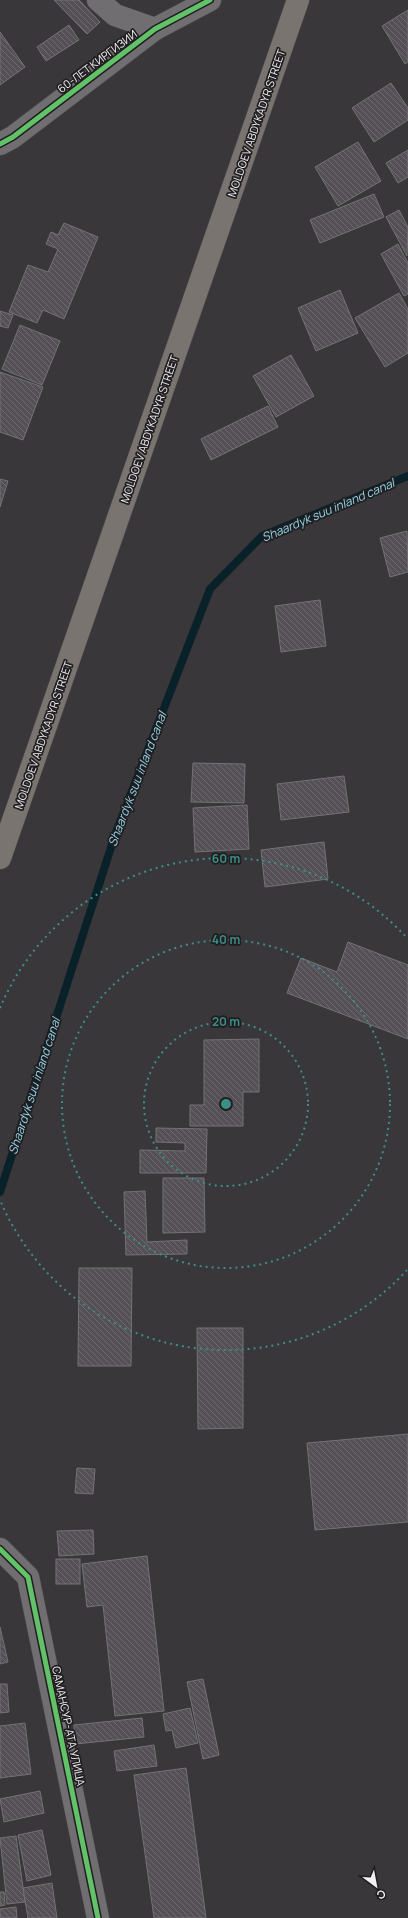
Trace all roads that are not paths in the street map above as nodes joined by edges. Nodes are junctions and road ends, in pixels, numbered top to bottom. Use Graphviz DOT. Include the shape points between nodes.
graph roads {
  1 [pos="98,0"];
  2 [pos="210,0"];
  3 [pos="298,0"];
  4 [pos="155,29"];
  5 [pos="0,144"];
  6 [pos="0,858"];
  7 [pos="0,1549"];
  8 [pos="98,1918"];
  1 -- 4 [label="street" via="115,15"];
  2 -- 4 [label="street, 60-ЛЕТ КИРГИЗИИ"];
  3 -- 6 [label="main road, MOLDOEV ABDYKADYR STREET"];
  4 -- 5 [label="street, 60-ЛЕТ КИРГИЗИИ" via="13,137"];
  7 -- 8 [label="street, САМАНСУР-АТА УЛИЦА" via="28,1577"];
}
